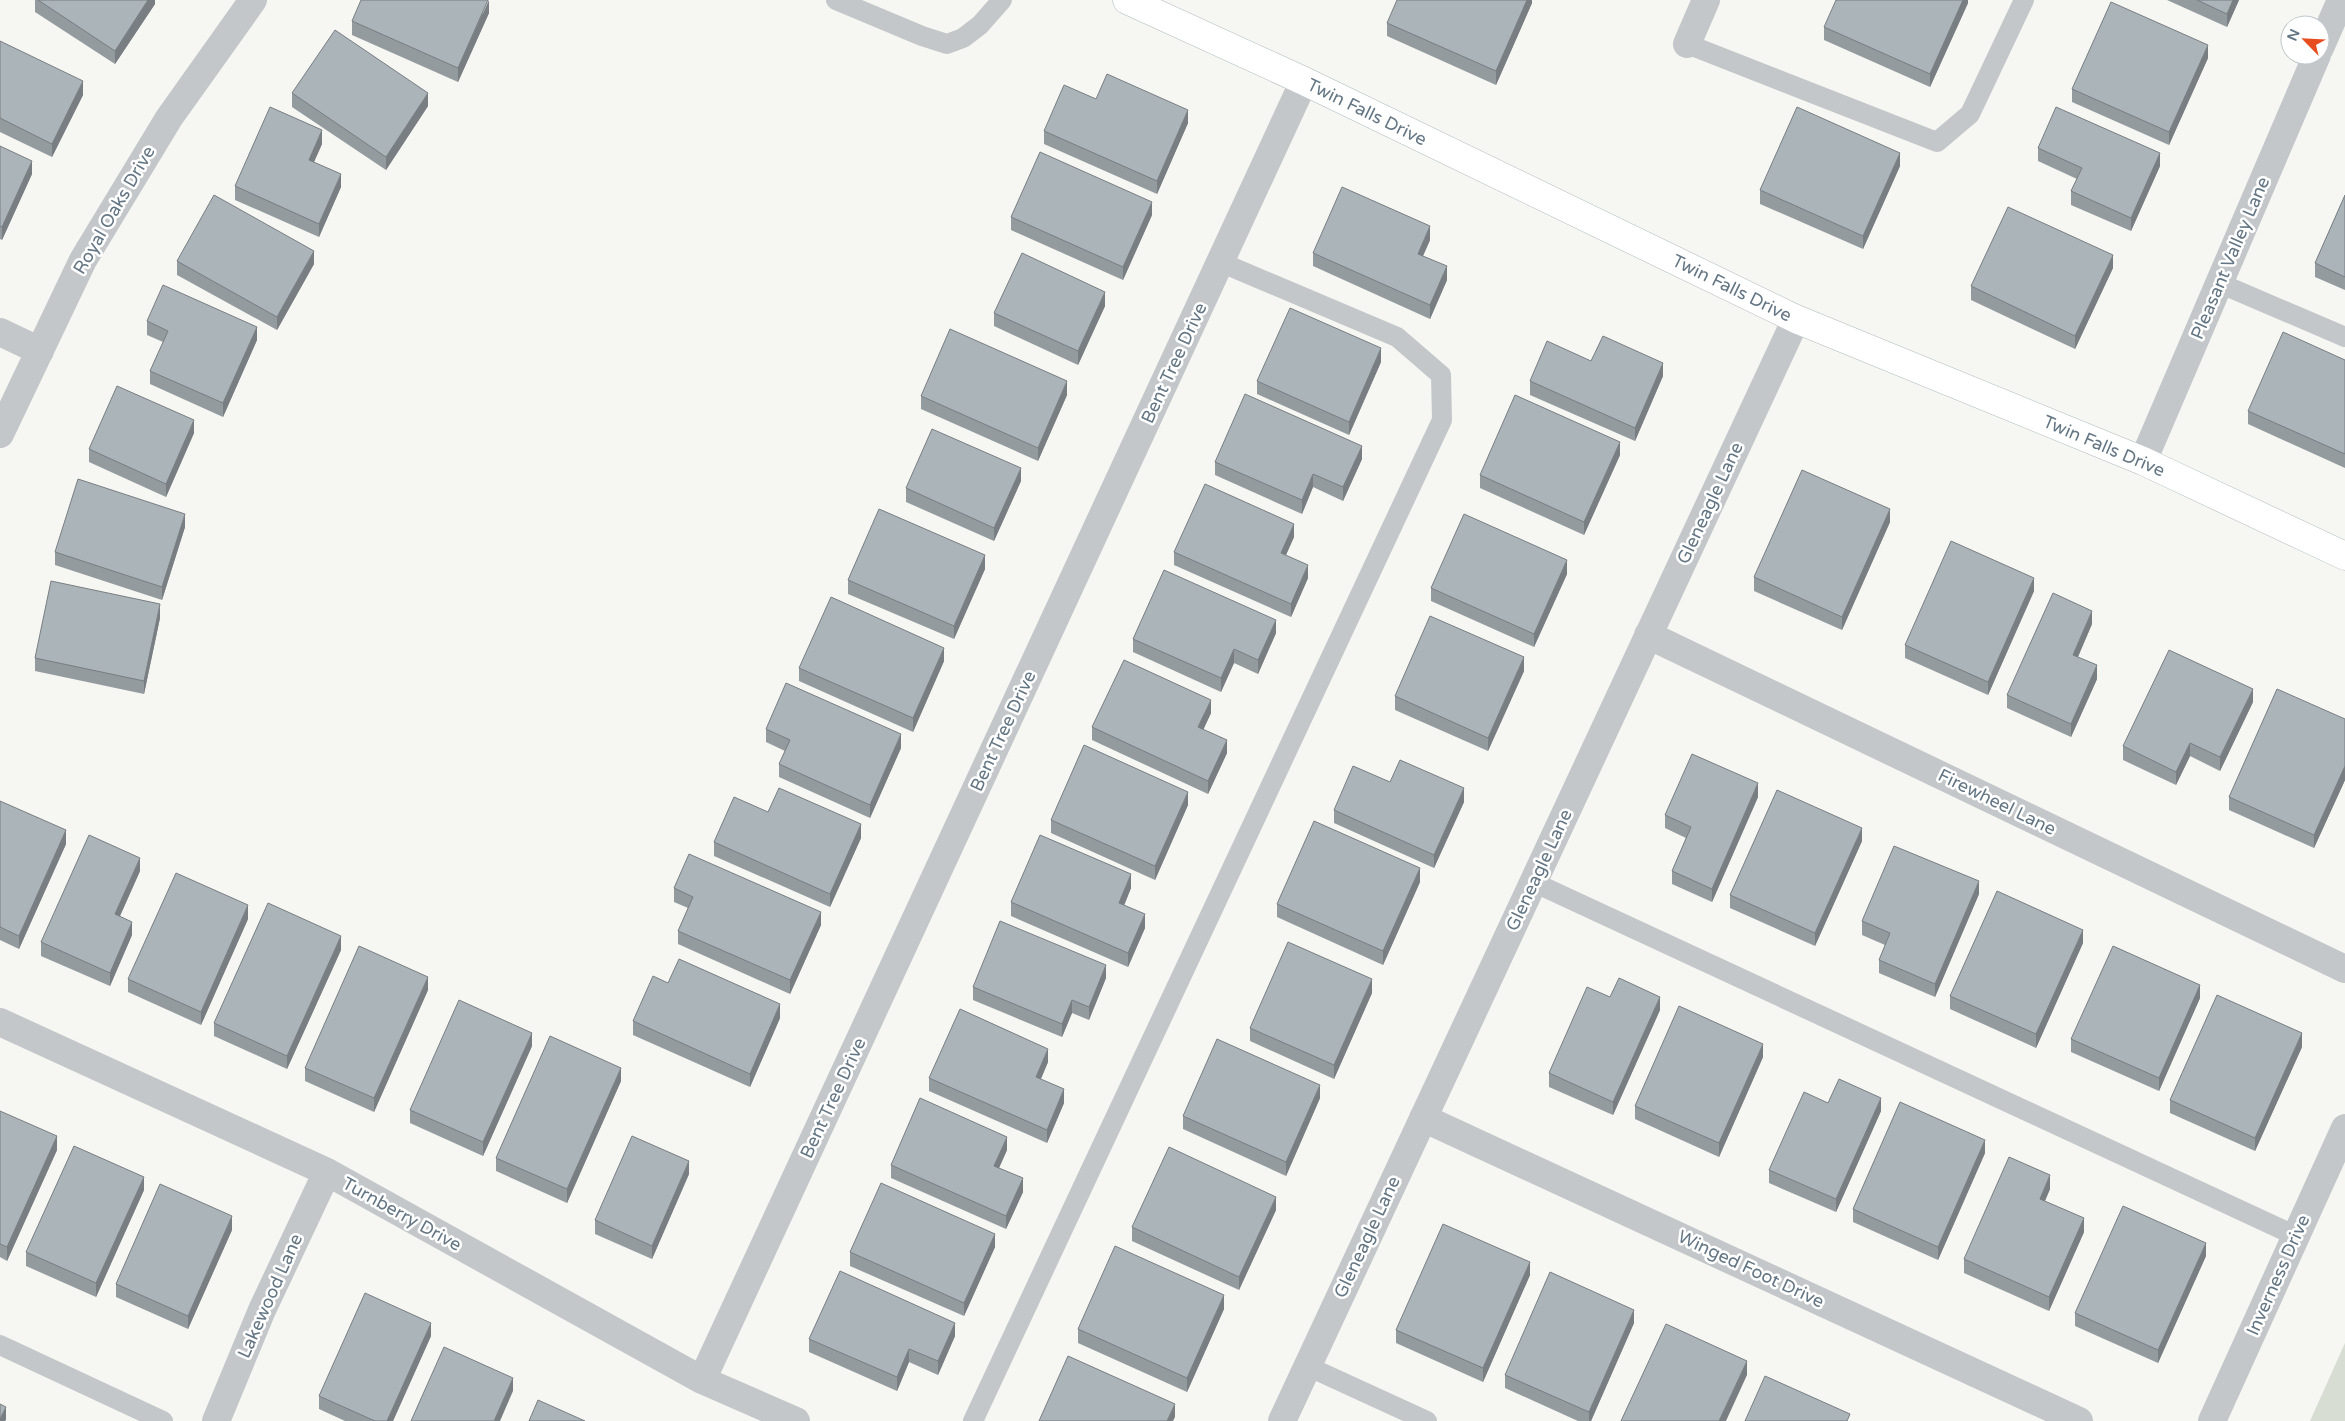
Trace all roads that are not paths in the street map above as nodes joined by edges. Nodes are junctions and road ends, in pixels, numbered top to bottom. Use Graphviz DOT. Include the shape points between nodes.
graph roads {
  1 [pos="253,0"];
  2 [pos="836,0"];
  3 [pos="1002,0"];
  4 [pos="1127,0"];
  5 [pos="1706,0"];
  6 [pos="2024,0"];
  7 [pos="2340,0"];
  8 [pos="2330,24"];
  9 [pos="1687,44"];
  10 [pos="2313,65"];
  11 [pos="1304,81"];
  12 [pos="1220,262"];
  13 [pos="2220,283"];
  14 [pos="1796,319"];
  15 [pos="0,332"];
  16 [pos="2345,337"];
  17 [pos="40,351"];
  18 [pos="0,434"];
  19 [pos="2143,461"];
  20 [pos="2345,556"];
  21 [pos="1648,635"];
  22 [pos="1533,882"];
  23 [pos="2345,969"];
  24 [pos="0,1022"];
  25 [pos="1423,1118"];
  26 [pos="2345,1128"];
  27 [pos="327,1172"];
  28 [pos="2296,1236"];
  29 [pos="0,1345"];
  30 [pos="1307,1366"];
  31 [pos="702,1380"];
  32 [pos="164,1421"];
  33 [pos="216,1421"];
  34 [pos="796,1421"];
  35 [pos="973,1421"];
  36 [pos="1282,1421"];
  37 [pos="1427,1421"];
  38 [pos="2079,1421"];
  39 [pos="2212,1421"];
  1 -- 17 [label="street, Royal Oaks Drive" via="153,143 82,260"];
  2 -- 3 [label="lane" via="947,44 963,38 980,25"];
  4 -- 11 [label="street, Twin Falls Drive"];
  5 -- 9 [label="street"];
  6 -- 9 [label="lane" via="1970,114 1936,142"];
  7 -- 8 [label="street"];
  10 -- 13 [label="street, Pleasant Valley Lane"];
  11 -- 12 [label="street, Bent Tree Drive"];
  11 -- 14 [label="street, Twin Falls Drive"];
  12 -- 31 [label="street, Bent Tree Drive"];
  12 -- 35 [label="lane" via="1396,337 1440,375 1442,420"];
  13 -- 16 [label="lane"];
  13 -- 19 [label="street, Pleasant Valley Lane"];
  14 -- 19 [label="street, Twin Falls Drive"];
  14 -- 21 [label="street, Gleneagle Lane"];
  15 -- 17 [label="street"];
  17 -- 18 [label="street, Royal Oaks Drive"];
  19 -- 20 [label="street, Twin Falls Drive"];
  21 -- 22 [label="street, Gleneagle Lane"];
  21 -- 23 [label="street, Firewheel Lane"];
  22 -- 25 [label="street, Gleneagle Lane"];
  22 -- 28 [label="lane"];
  24 -- 27 [label="street, Turnberry Drive"];
  25 -- 30 [label="street, Gleneagle Lane"];
  25 -- 38 [label="street, Winged Foot Drive"];
  26 -- 28 [label="street, Inverness Drive"];
  27 -- 31 [label="street, Turnberry Drive"];
  27 -- 33 [label="street, Lakewood Lane" via="262,1310"];
  28 -- 39 [label="street, Inverness Drive"];
  29 -- 32 [label="lane"];
  30 -- 36 [label="street, Gleneagle Lane"];
  30 -- 37 [label="lane"];
  31 -- 34 [label="street, Turnberry Drive"];
}
